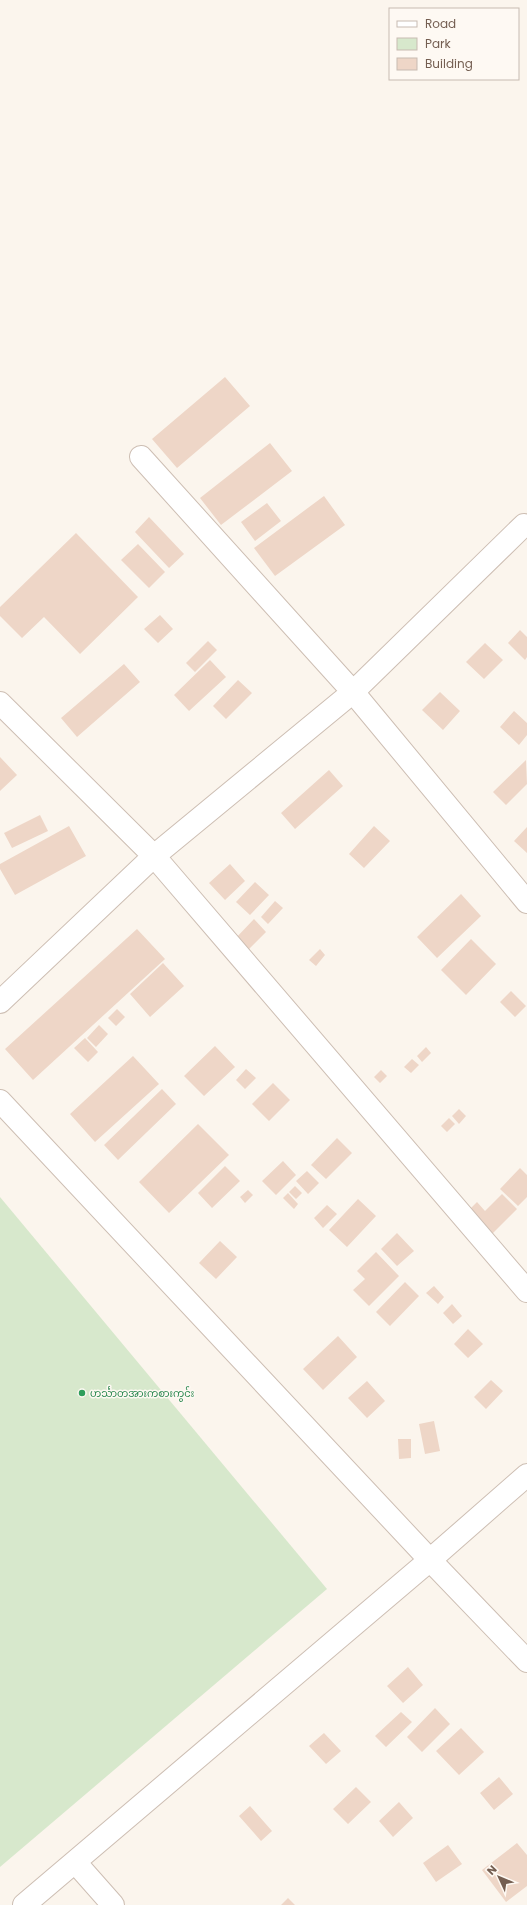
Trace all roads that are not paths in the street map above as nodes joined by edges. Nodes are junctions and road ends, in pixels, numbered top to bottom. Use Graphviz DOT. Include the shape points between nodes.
graph roads {
  1 [pos="142,457"];
  2 [pos="524,525"];
  3 [pos="353,692"];
  4 [pos="0,703"];
  5 [pos="154,856"];
  6 [pos="527,902"];
  7 [pos="0,1002"];
  8 [pos="0,1101"];
  9 [pos="527,1291"];
  10 [pos="527,1475"];
  11 [pos="430,1560"];
  12 [pos="527,1661"];
  13 [pos="75,1862"];
  14 [pos="24,1905"];
  15 [pos="113,1905"];
  1 -- 3 [label="street"];
  2 -- 3 [label="street"];
  3 -- 5 [label="street"];
  3 -- 6 [label="street"];
  4 -- 5 [label="street"];
  5 -- 7 [label="street"];
  5 -- 9 [label="street"];
  8 -- 11 [label="street"];
  10 -- 11 [label="street"];
  11 -- 12 [label="street"];
  11 -- 13 [label="street"];
  13 -- 14 [label="street"];
  13 -- 15 [label="street"];
}
